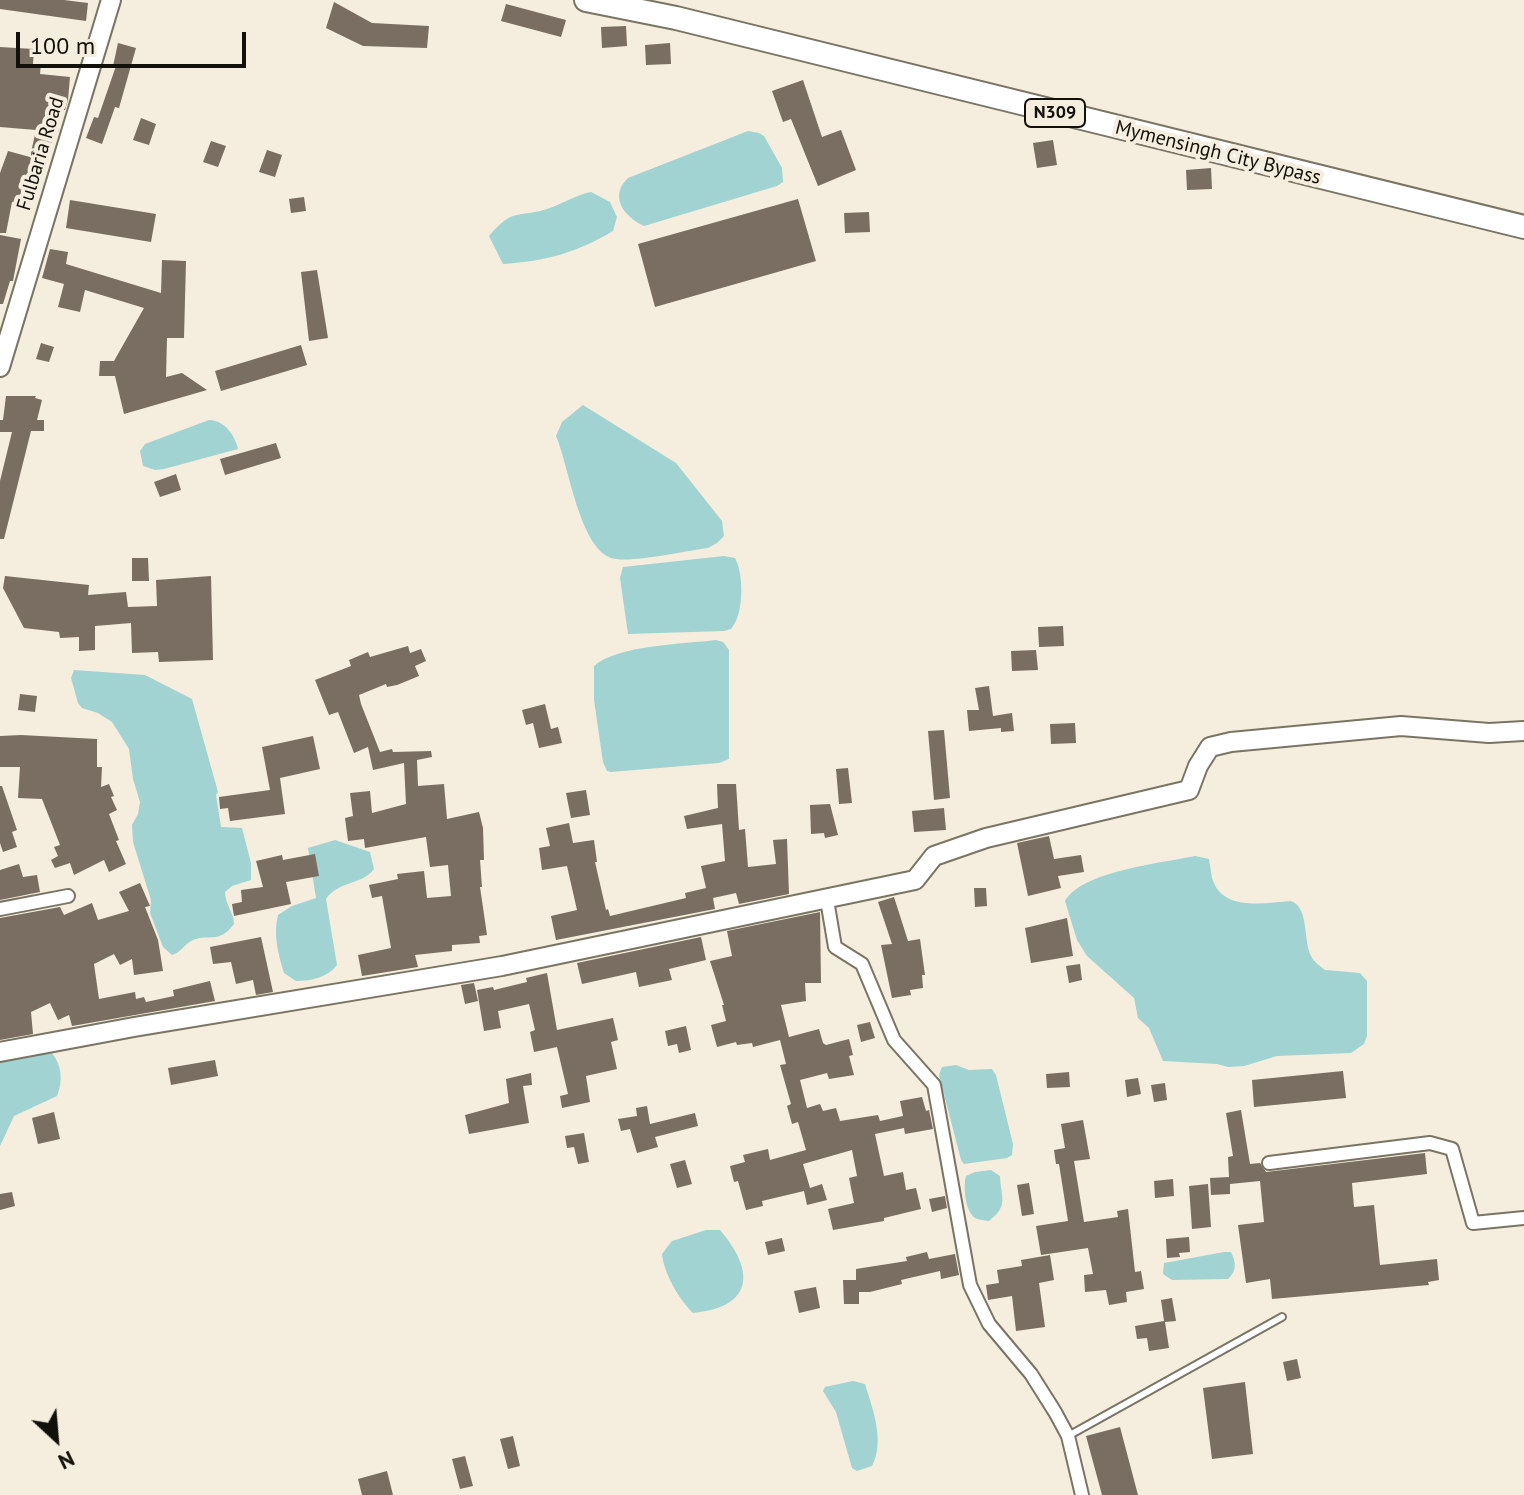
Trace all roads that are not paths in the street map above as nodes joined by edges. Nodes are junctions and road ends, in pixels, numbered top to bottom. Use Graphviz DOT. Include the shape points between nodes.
graph roads {
  1 [pos="111,0"];
  2 [pos="586,0"];
  3 [pos="1524,227"];
  4 [pos="0,367"];
  5 [pos="1524,731"];
  6 [pos="68,896"];
  7 [pos="827,900"];
  8 [pos="0,909"];
  9 [pos="0,1052"];
  10 [pos="1269,1163"];
  11 [pos="1524,1218"];
  12 [pos="1282,1317"];
  13 [pos="1068,1436"];
  14 [pos="1082,1495"];
  1 -- 4 [label="street, Fulbaria Road"];
  2 -- 3 [label="highway, Mymensingh City Bypass / N309"];
  5 -- 7 [label="street" via="1401,726 1221,744 1210,747 1189,790 986,838 934,856 915,880"];
  6 -- 8 [label="street"];
  7 -- 9 [label="street" via="502,966"];
  7 -- 13 [label="street" via="835,947 862,964 894,1040 934,1085 970,1285 989,1324 1031,1374"];
  10 -- 11 [label="street" via="1430,1143 1452,1149 1473,1223"];
  12 -- 13 [label="lane"];
  13 -- 14 [label="street"];
}
